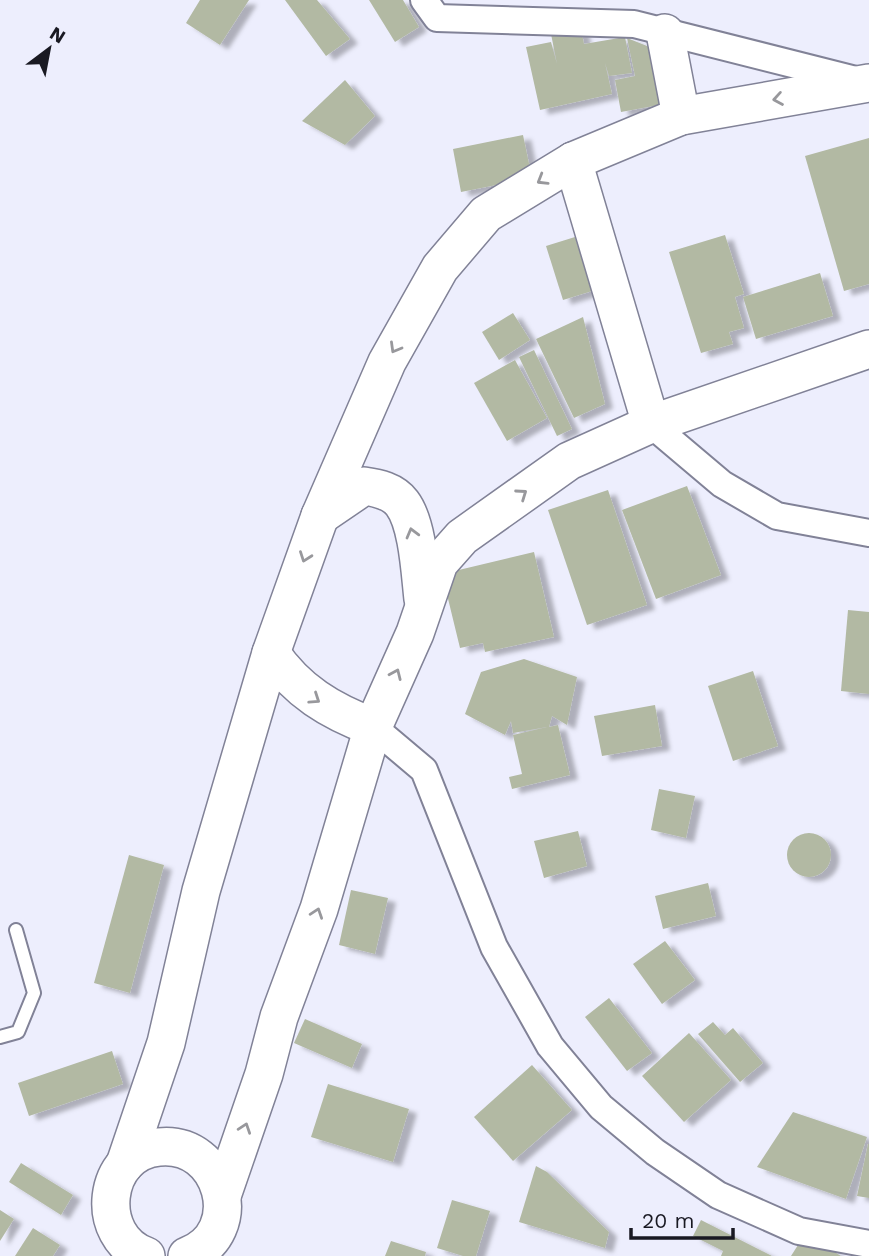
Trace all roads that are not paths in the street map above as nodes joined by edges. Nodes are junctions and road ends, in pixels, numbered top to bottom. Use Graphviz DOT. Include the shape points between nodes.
graph roads {
  1 [pos="424,0"];
  2 [pos="665,33"];
  3 [pos="869,83"];
  4 [pos="681,116"];
  5 [pos="573,161"];
  6 [pos="869,349"];
  7 [pos="651,424"];
  8 [pos="320,516"];
  9 [pos="869,533"];
  10 [pos="424,600"];
  11 [pos="271,653"];
  12 [pos="373,727"];
  13 [pos="16,930"];
  14 [pos="0,1037"];
  15 [pos="125,1164"];
  16 [pos="223,1193"];
  17 [pos="117,1243"];
  18 [pos="869,1244"];
  19 [pos="200,1251"];
  20 [pos="146,1256"];
  1 -- 2 [label="street" via="437,18 634,24"];
  2 -- 3 [label="street"];
  2 -- 4 [label="main road"];
  3 -- 4 [label="main road, one-way"];
  4 -- 5 [label="main road"];
  5 -- 7 [label="main road"];
  5 -- 8 [label="main road, one-way" via="486,214 440,268 387,362"];
  6 -- 7 [label="main road"];
  7 -- 9 [label="street" via="722,484 777,516"];
  10 -- 7 [label="main road, one-way" via="439,563 462,537 569,461"];
  10 -- 8 [label="main road, one-way" via="417,552 402,503 384,489 363,486"];
  8 -- 11 [label="main road, one-way"];
  12 -- 10 [label="main road, one-way" via="415,633"];
  11 -- 12 [label="main road, one-way" via="287,676 313,698"];
  11 -- 15 [label="main road" via="201,891 166,1044"];
  16 -- 12 [label="main road, one-way" via="319,909"];
  12 -- 18 [label="street" via="424,770 494,947 550,1046 601,1107 655,1152 719,1195 799,1231"];
  13 -- 14 [label="lane" via="34,993 18,1032"];
  15 -- 16 [label="main road" via="156,1147 191,1151 217,1176"];
  15 -- 17 [label="main road" via="110,1196"];
  16 -- 19 [label="main road" via="218,1228"];
  17 -- 20 [label="main road"];
}
